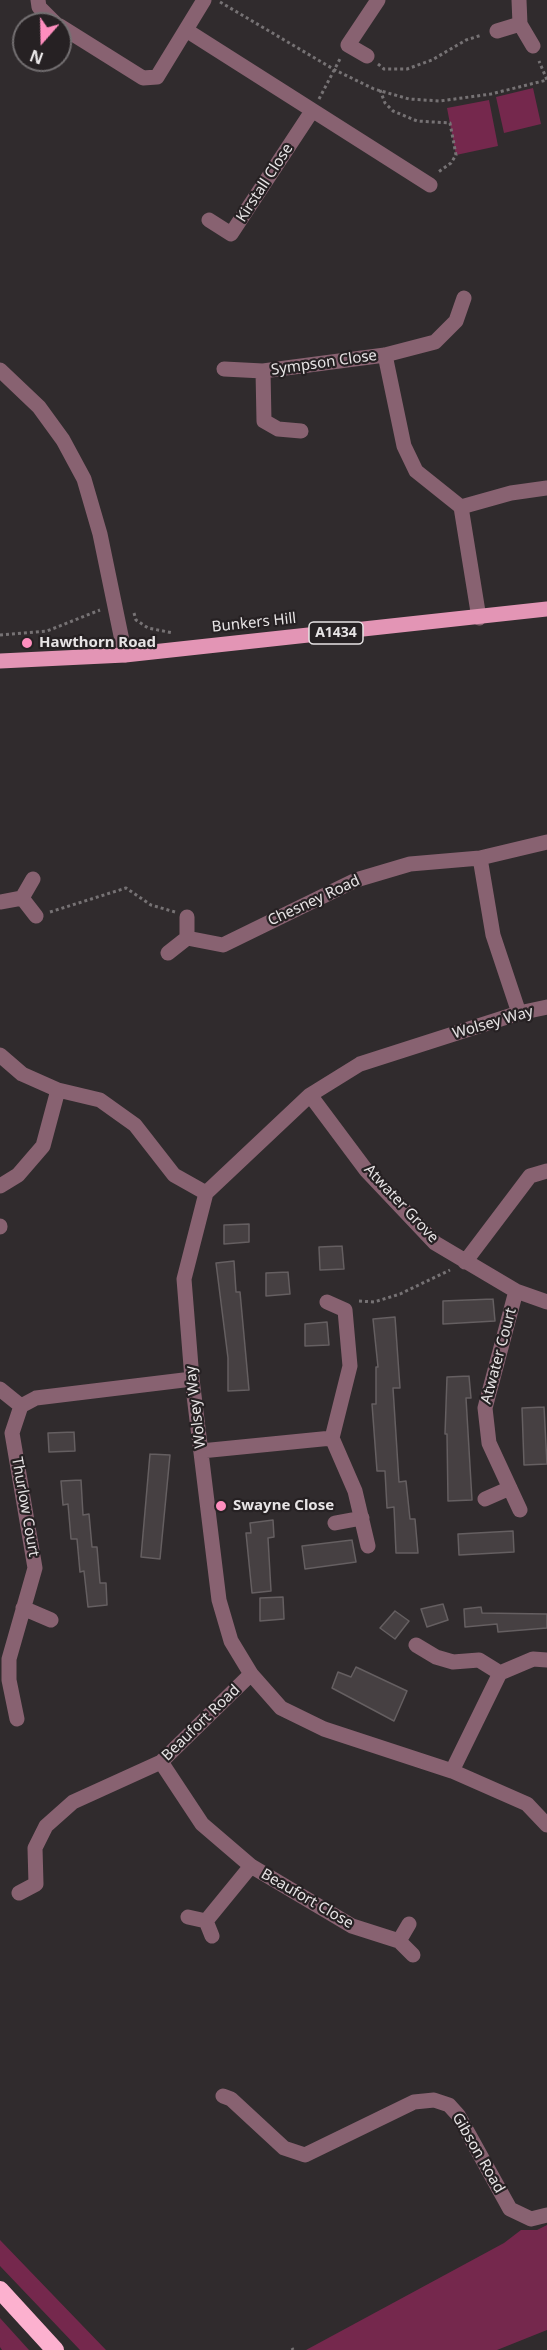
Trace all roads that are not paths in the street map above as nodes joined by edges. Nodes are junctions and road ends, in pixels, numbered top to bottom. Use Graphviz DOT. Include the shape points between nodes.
graph roads {
  1 [pos="204,0"];
  2 [pos="378,0"];
  3 [pos="519,0"];
  4 [pos="520,24"];
  5 [pos="186,30"];
  6 [pos="497,31"];
  7 [pos="72,34"];
  8 [pos="532,46"];
  9 [pos="367,56"];
  10 [pos="312,111"];
  11 [pos="429,184"];
  12 [pos="209,220"];
  13 [pos="464,298"];
  14 [pos="385,355"];
  15 [pos="224,369"];
  16 [pos="0,370"];
  17 [pos="263,371"];
  18 [pos="301,431"];
  19 [pos="547,488"];
  20 [pos="461,507"];
  21 [pos="547,609"];
  22 [pos="479,618"];
  23 [pos="126,654"];
  24 [pos="0,661"];
  25 [pos="547,842"];
  26 [pos="480,858"];
  27 [pos="33,879"];
  28 [pos="22,898"];
  29 [pos="0,902"];
  30 [pos="36,916"];
  31 [pos="187,917"];
  32 [pos="187,938"];
  33 [pos="168,953"];
  34 [pos="547,1007"];
  35 [pos="519,1013"];
  36 [pos="0,1055"];
  37 [pos="58,1090"];
  38 [pos="310,1095"];
  39 [pos="547,1171"];
  40 [pos="0,1185"];
  41 [pos="206,1193"];
  42 [pos="465,1262"];
  43 [pos="516,1291"];
  44 [pos="358,1301"];
  45 [pos="327,1302"];
  46 [pos="547,1302"];
  47 [pos="345,1310"];
  48 [pos="192,1379"];
  49 [pos="0,1389"];
  50 [pos="21,1407"];
  51 [pos="332,1438"];
  52 [pos="201,1450"];
  53 [pos="510,1488"];
  54 [pos="484,1499"];
  55 [pos="520,1510"];
  56 [pos="362,1518"];
  57 [pos="335,1523"];
  58 [pos="369,1546"];
  59 [pos="23,1608"];
  60 [pos="51,1620"];
  61 [pos="416,1645"];
  62 [pos="547,1660"];
  63 [pos="500,1673"];
  64 [pos="250,1674"];
  65 [pos="17,1719"];
  66 [pos="161,1762"];
  67 [pos="452,1771"];
  68 [pos="547,1825"];
  69 [pos="251,1866"];
  70 [pos="36,1884"];
  71 [pos="50,1892"];
  72 [pos="19,1893"];
  73 [pos="188,1917"];
  74 [pos="409,1924"];
  75 [pos="399,1941"];
  76 [pos="413,1955"];
  77 [pos="223,2096"];
  78 [pos="547,2215"];
  79 [pos="0,2290"];
  80 [pos="54,2350"];
  1 -- 5 [label="street"];
  2 -- 9 [label="street" via="348,45"];
  3 -- 4 [label="street"];
  4 -- 6 [label="street"];
  4 -- 8 [label="street"];
  5 -- 7 [label="street" via="157,77 143,78"];
  5 -- 10 [label="street"];
  10 -- 11 [label="street"];
  10 -- 12 [label="street, Kirstall Close" via="231,234"];
  13 -- 14 [label="street, Sympson Close" via="456,321 435,342"];
  14 -- 17 [label="street, Sympson Close"];
  14 -- 20 [label="street, Sympson Close" via="393,404 416,471"];
  15 -- 17 [label="street, Sympson Close"];
  16 -- 23 [label="street" via="39,407 84,479"];
  17 -- 18 [label="street, Sympson Close" via="264,420 278,429"];
  19 -- 20 [label="street"];
  20 -- 22 [label="street"];
  21 -- 22 [label="main road, Bunkers Hill / A1434"];
  22 -- 23 [label="main road, Bunkers Hill / A1434"];
  23 -- 24 [label="main road, Bunkers Hill / A1434"];
  25 -- 26 [label="street, Chesney Road"];
  26 -- 32 [label="street, Chesney Road" via="410,864 356,880 223,945"];
  26 -- 35 [label="street" via="493,935"];
  27 -- 28 [label="street"];
  28 -- 29 [label="street"];
  28 -- 30 [label="street"];
  31 -- 32 [label="street"];
  32 -- 33 [label="street"];
  34 -- 35 [label="street, Wolsey Way"];
  35 -- 38 [label="street, Wolsey Way" via="360,1064"];
  36 -- 37 [label="street" via="22,1074"];
  37 -- 40 [label="street" via="43,1146 18,1175"];
  37 -- 41 [label="street" via="100,1100 135,1125 174,1175"];
  38 -- 41 [label="street, Wolsey Way"];
  38 -- 42 [label="street, Atwater Grove" via="366,1170 435,1243"];
  39 -- 42 [label="street" via="530,1176"];
  41 -- 48 [label="street, Wolsey Way" via="184,1279"];
  42 -- 43 [label="street, Atwater Grove"];
  43 -- 46 [label="street, Atwater Grove"];
  43 -- 53 [label="street, Atwater Court" via="485,1408 489,1443"];
  44 -- 47 [label="street"];
  45 -- 47 [label="street"];
  47 -- 51 [label="street" via="350,1366"];
  48 -- 50 [label="street" via="36,1398"];
  48 -- 52 [label="street, Wolsey Way"];
  49 -- 50 [label="street"];
  50 -- 59 [label="street, Thurlow Court" via="12,1433 35,1568"];
  51 -- 52 [label="street"];
  51 -- 56 [label="street"];
  52 -- 64 [label="street, Wolsey Way" via="219,1600 231,1641"];
  53 -- 54 [label="street"];
  53 -- 55 [label="street, Atwater Court"];
  56 -- 57 [label="street"];
  56 -- 58 [label="street"];
  59 -- 60 [label="street"];
  59 -- 65 [label="street, Thurlow Court" via="9,1659"];
  61 -- 63 [label="street" via="453,1662 480,1660"];
  62 -- 63 [label="street" via="533,1659"];
  63 -- 67 [label="street"];
  64 -- 66 [label="street, Beaufort Road"];
  64 -- 67 [label="street, Wolsey Way" via="281,1708 324,1729"];
  66 -- 69 [label="street, Beaufort Close" via="202,1824"];
  66 -- 70 [label="street, Beaufort Road" via="73,1802 46,1826 35,1848"];
  67 -- 68 [label="street, Wolsey Way" via="527,1804"];
  69 -- 73 [label="street, Beaufort Close" via="209,1928"];
  69 -- 75 [label="street, Beaufort Close" via="352,1926"];
  70 -- 71 [label="street"];
  70 -- 72 [label="street"];
  74 -- 75 [label="street"];
  75 -- 76 [label="street, Beaufort Close"];
  77 -- 78 [label="street, Gibson Road" via="284,2148 305,2155 414,2102 434,2100 449,2105 510,2208 531,2219"];
  79 -- 80 [label="highway"];
}
